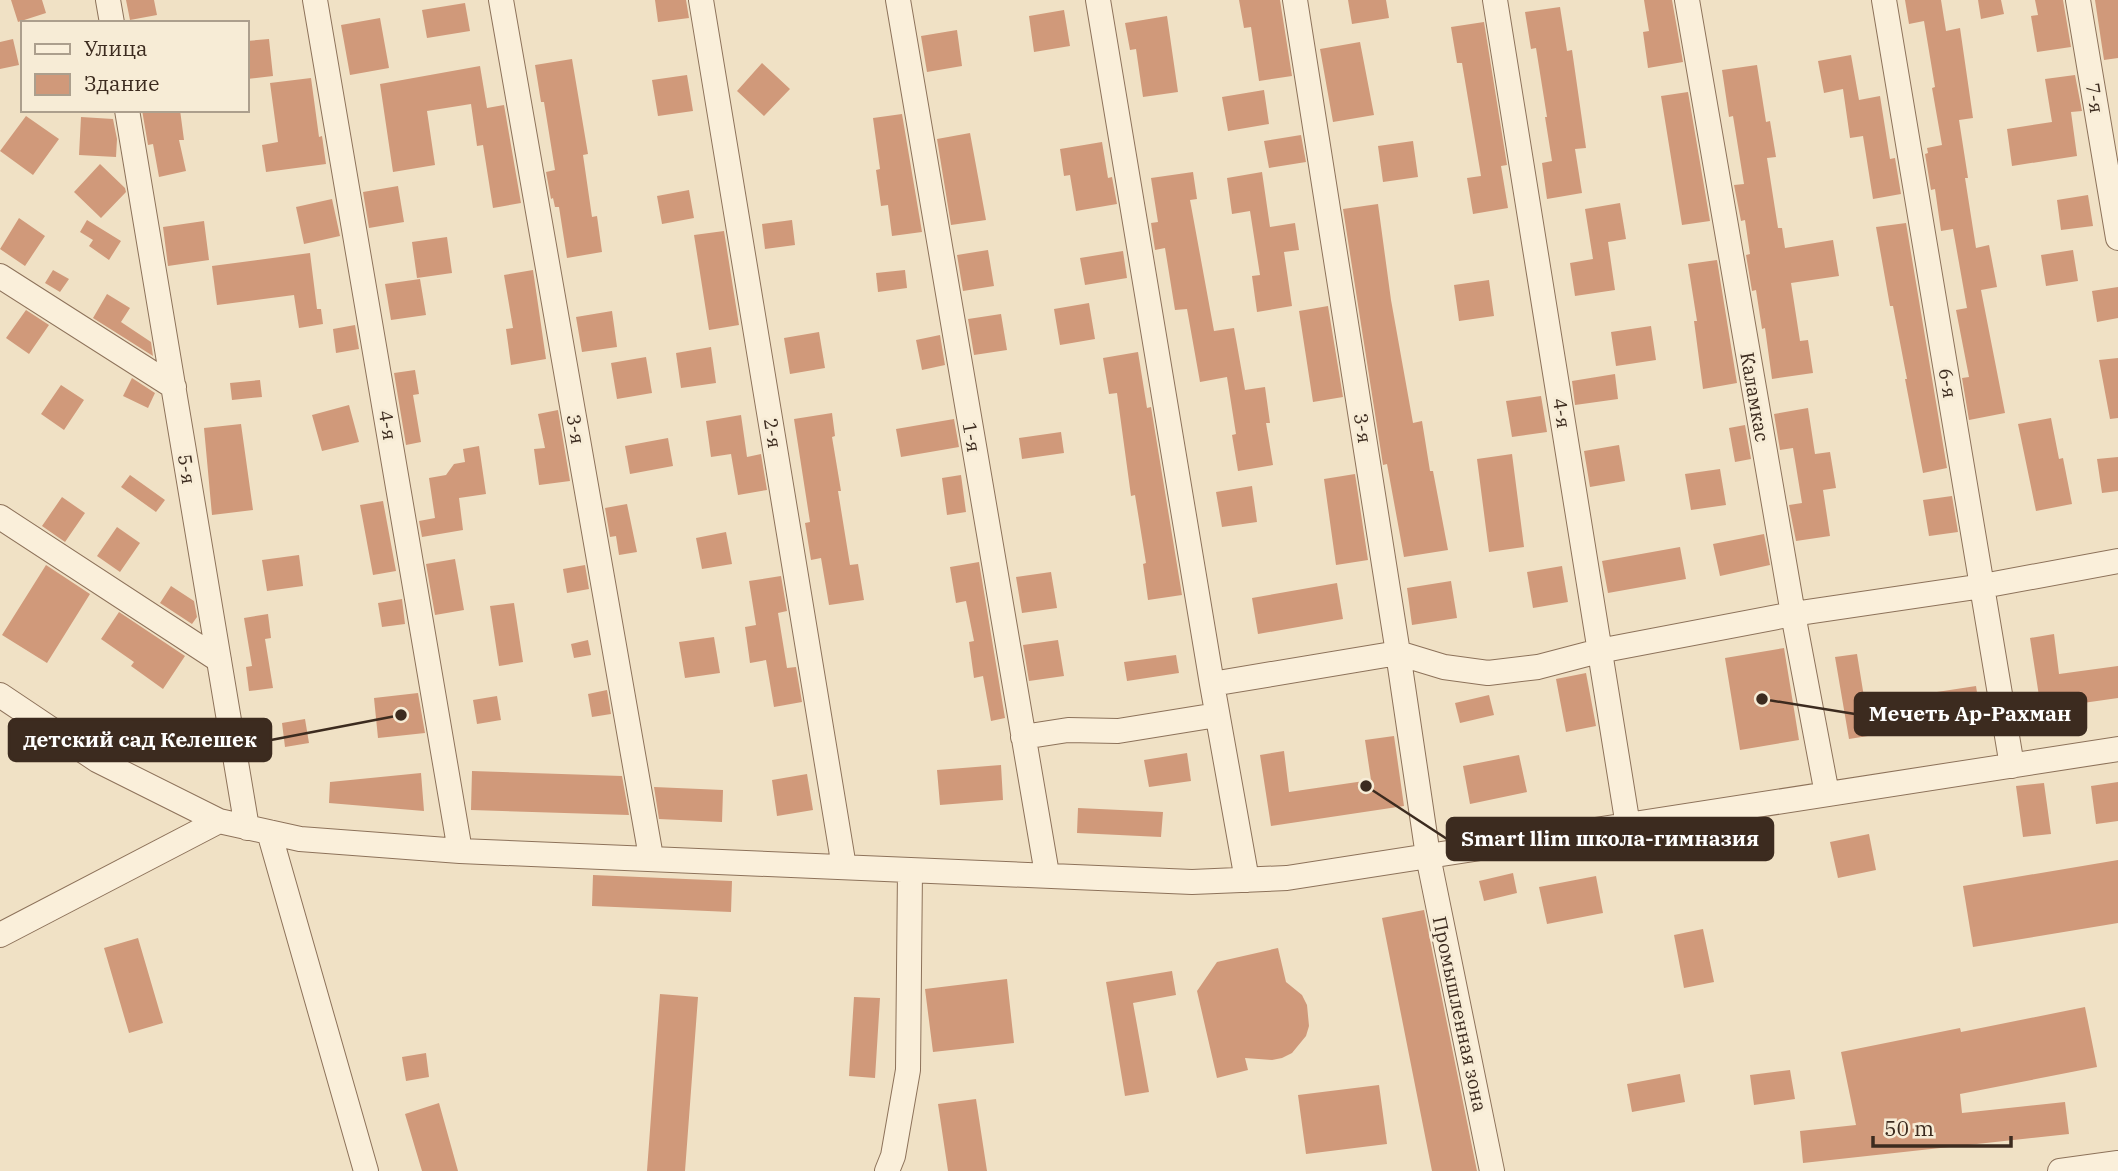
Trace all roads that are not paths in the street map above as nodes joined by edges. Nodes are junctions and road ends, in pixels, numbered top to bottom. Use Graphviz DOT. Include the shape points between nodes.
graph roads {
  1 [pos="108,0"];
  2 [pos="315,0"];
  3 [pos="501,0"];
  4 [pos="701,0"];
  5 [pos="898,0"];
  6 [pos="1098,0"];
  7 [pos="1295,0"];
  8 [pos="1495,0"];
  9 [pos="1687,0"];
  10 [pos="1884,0"];
  11 [pos="2078,0"];
  12 [pos="112,21"];
  13 [pos="127,112"];
  14 [pos="2118,238"];
  15 [pos="0,276"];
  16 [pos="174,387"];
  17 [pos="0,517"];
  18 [pos="2118,561"];
  19 [pos="1983,586"];
  20 [pos="1793,614"];
  21 [pos="1600,651"];
  22 [pos="1398,653"];
  23 [pos="219,660"];
  24 [pos="1212,684"];
  25 [pos="0,695"];
  26 [pos="1217,715"];
  27 [pos="1023,737"];
  28 [pos="2118,749"];
  29 [pos="2012,766"];
  30 [pos="1827,794"];
  31 [pos="219,821"];
  32 [pos="1628,826"];
  33 [pos="258,830"];
  34 [pos="460,850"];
  35 [pos="1427,856"];
  36 [pos="651,857"];
  37 [pos="844,867"];
  38 [pos="910,870"];
  39 [pos="1047,874"];
  40 [pos="1247,880"];
  41 [pos="0,935"];
  42 [pos="2118,1164"];
  43 [pos="366,1171"];
  44 [pos="887,1171"];
  45 [pos="1492,1171"];
  46 [pos="2060,1171"];
  1 -- 12 [label="street"];
  2 -- 34 [label="street, 4-я"];
  3 -- 36 [label="street, 3-я"];
  4 -- 37 [label="street, 2-я"];
  5 -- 27 [label="street, 1-я"];
  6 -- 24 [label="street"];
  7 -- 22 [label="street, 3-я"];
  8 -- 21 [label="street, 4-я"];
  9 -- 20 [label="street, Каламкас"];
  10 -- 19 [label="street, 6-я"];
  11 -- 14 [label="street, 7-я"];
  13 -- 16 [label="street, 5-я"];
  15 -- 16 [label="street"];
  16 -- 23 [label="street, 5-я"];
  17 -- 23 [label="street"];
  18 -- 19 [label="street"];
  19 -- 20 [label="street"];
  19 -- 29 [label="street, 6-я"];
  20 -- 21 [label="street"];
  20 -- 30 [label="street, Каламкас"];
  21 -- 22 [label="street" via="1538,667 1488,673 1444,667"];
  21 -- 32 [label="street, 4-я"];
  22 -- 24 [label="street"];
  22 -- 35 [label="street, 3-я"];
  23 -- 33 [label="street, 5-я"];
  24 -- 26 [label="street"];
  25 -- 31 [label="street" via="97,761"];
  26 -- 27 [label="street" via="1118,731 1068,730"];
  26 -- 40 [label="street"];
  27 -- 39 [label="street, 1-я"];
  28 -- 29 [label="street"];
  29 -- 30 [label="street"];
  30 -- 32 [label="street"];
  31 -- 33 [label="street"];
  31 -- 41 [label="street"];
  32 -- 35 [label="street"];
  33 -- 34 [label="street" via="300,838"];
  33 -- 43 [label="street, 5-я"];
  34 -- 36 [label="street"];
  35 -- 40 [label="street"];
  35 -- 45 [label="street, Промышленная зона"];
  36 -- 37 [label="street"];
  37 -- 38 [label="street"];
  38 -- 39 [label="street"];
  38 -- 44 [label="street" via="908,1070"];
  39 -- 40 [label="street" via="1192,882"];
  42 -- 46 [label="street"];
}
